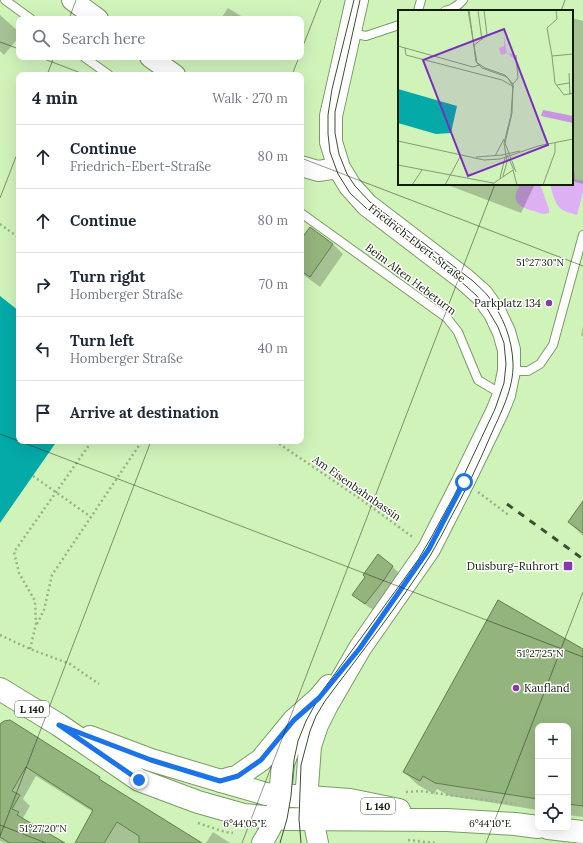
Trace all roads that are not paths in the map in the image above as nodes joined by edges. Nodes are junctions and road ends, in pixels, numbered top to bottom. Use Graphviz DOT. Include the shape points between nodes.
graph roads {
  1 [pos="5,0"];
  2 [pos="72,0"];
  3 [pos="357,0"];
  4 [pos="421,0"];
  5 [pos="463,0"];
  6 [pos="418,10"];
  7 [pos="449,10"];
  8 [pos="27,16"];
  9 [pos="94,16"];
  10 [pos="398,25"];
  11 [pos="350,33"];
  12 [pos="88,60"];
  13 [pos="154,60"];
  14 [pos="105,72"];
  15 [pos="171,72"];
  16 [pos="304,167"];
  17 [pos="339,168"];
  18 [pos="304,215"];
  19 [pos="583,235"];
  20 [pos="509,371"];
  21 [pos="504,395"];
  22 [pos="360,648"];
  23 [pos="0,689"];
  24 [pos="319,698"];
  25 [pos="59,725"];
  26 [pos="220,781"];
  27 [pos="280,796"];
  28 [pos="309,797"];
  29 [pos="276,818"];
  30 [pos="313,819"];
  31 [pos="448,820"];
  32 [pos="535,827"];
  33 [pos="571,831"];
  34 [pos="583,832"];
  35 [pos="262,843"];
  36 [pos="318,843"];
  1 -- 8 [label="lane"];
  2 -- 9 [label="street"];
  3 -- 11 [label="main road, Friedrich-Ebert-Straße"];
  4 -- 6 [label="lane"];
  5 -- 7 [label="lane"];
  10 -- 11 [label="lane" via="366,36"];
  11 -- 17 [label="main road, Friedrich-Ebert-Straße" via="331,116 331,142"];
  12 -- 14 [label="lane"];
  13 -- 15 [label="street"];
  16 -- 17 [label="street" via="318,171"];
  17 -- 20 [label="main road, Friedrich-Ebert-Straße" via="350,186 367,205 482,295 504,332 509,350"];
  18 -- 21 [label="lane, Beim Alten Hebeturm" via="447,318 458,332 478,380"];
  19 -- 20 [label="lane" via="553,345 540,364 528,372"];
  20 -- 21 [label="main road, Friedrich-Ebert-Straße"];
  21 -- 22 [label="main road, Friedrich-Ebert-Straße" via="464,482 429,549"];
  22 -- 24 [label="main road"];
  22 -- 28 [label="main road, Friedrich-Ebert-Straße" via="317,725 310,746 307,787"];
  23 -- 25 [label="main road, L 140"];
  24 -- 26 [label="main road" via="294,720 261,760 238,776"];
  24 -- 27 [label="main road" via="292,738 283,764"];
  25 -- 26 [label="main road, L 140" via="151,760"];
  25 -- 29 [label="main road, L 140" via="139,780 244,816"];
  26 -- 27 [label="main road, L 140"];
  27 -- 28 [label="main road, L 140"];
  27 -- 29 [label="main road"];
  28 -- 30 [label="main road, Friedrich-Ebert-Straße"];
  28 -- 31 [label="main road, L 140" via="350,800"];
  29 -- 30 [label="main road, L 140"];
  29 -- 35 [label="street"];
  30 -- 31 [label="main road, L 140"];
  30 -- 36 [label="street"];
  31 -- 32 [label="main road, L 140"];
  33 -- 34 [label="main road"];
}
